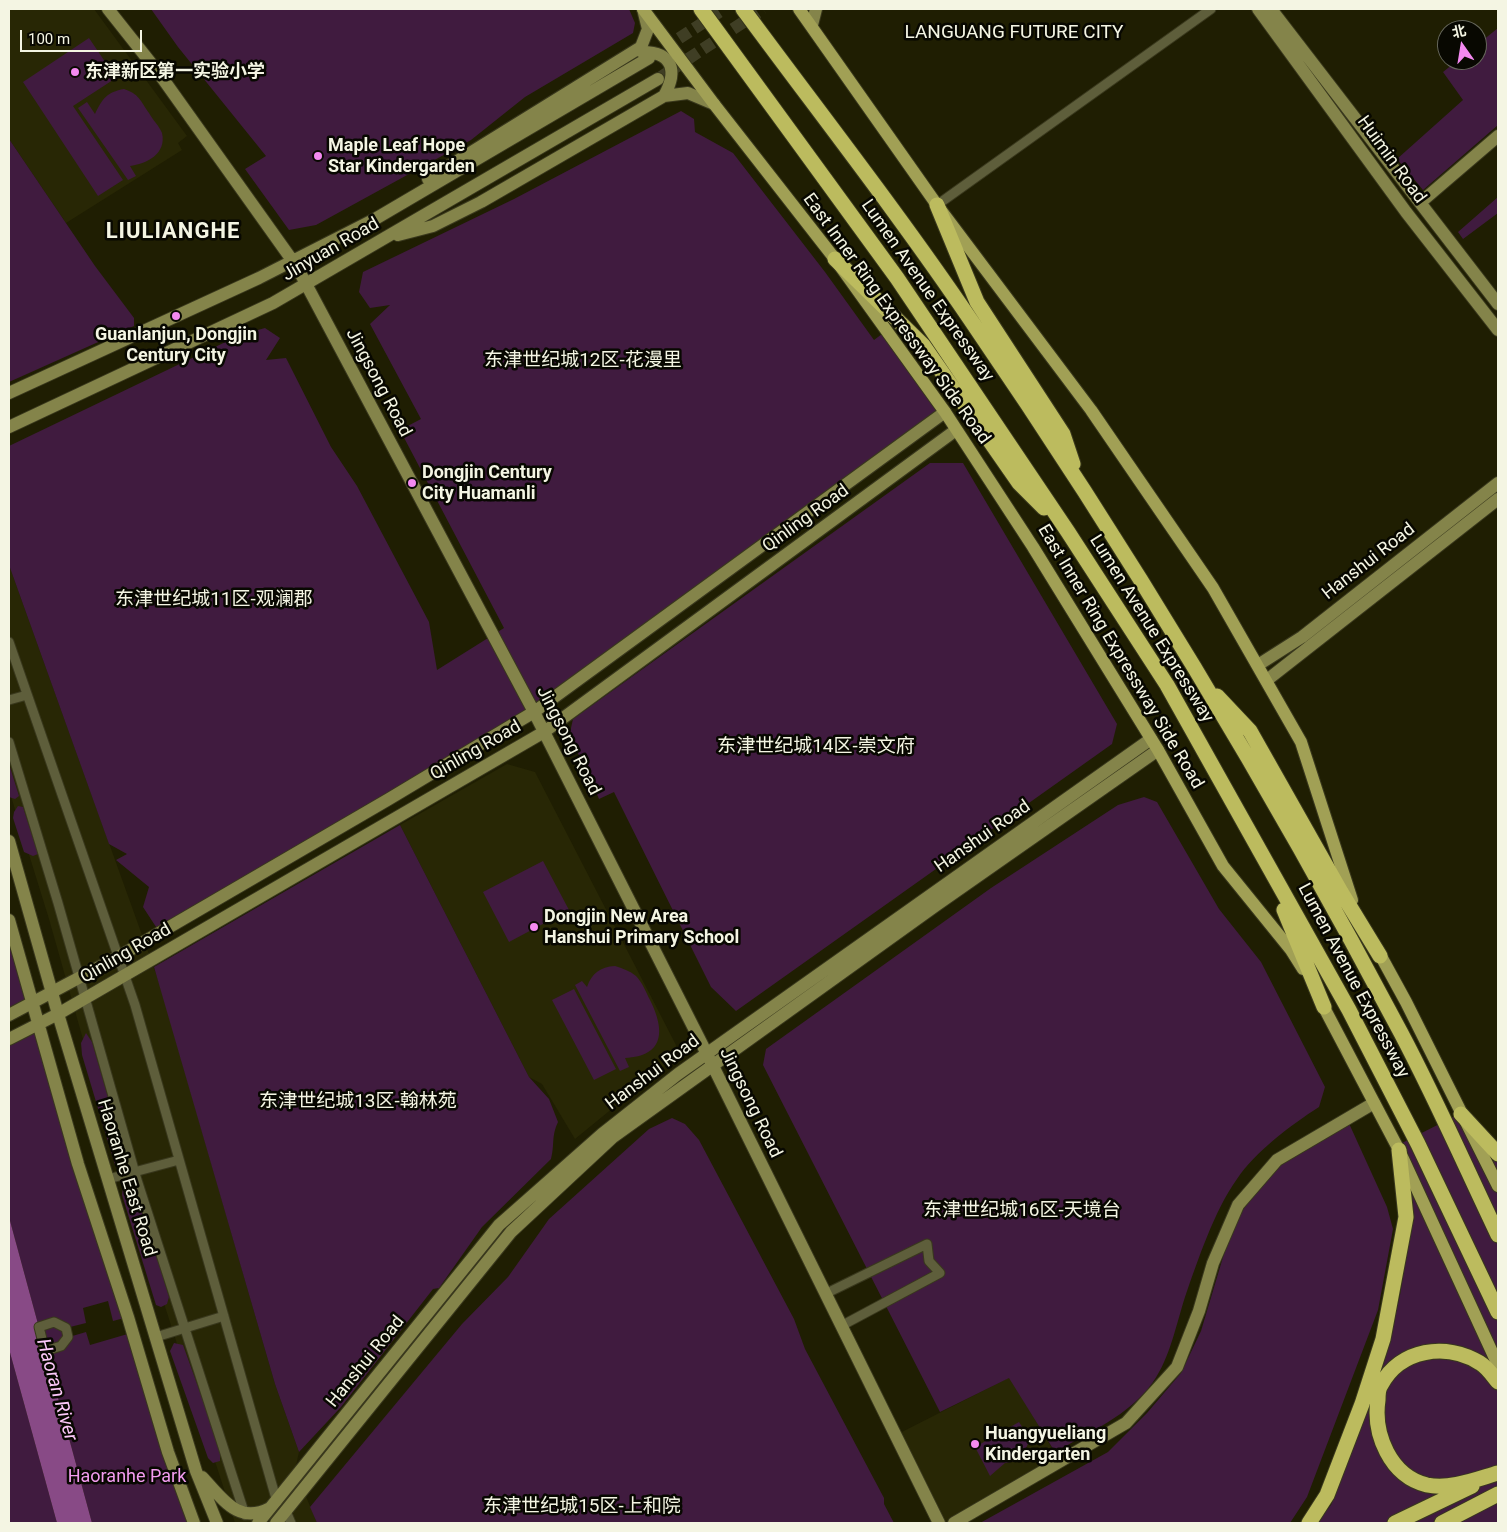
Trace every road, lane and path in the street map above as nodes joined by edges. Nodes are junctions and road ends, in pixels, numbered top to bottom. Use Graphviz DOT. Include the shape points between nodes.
graph roads {
  1 [pos="108,9"];
  2 [pos="643,9"];
  3 [pos="701,9"];
  4 [pos="743,9"];
  5 [pos="800,9"];
  6 [pos="816,9"];
  7 [pos="1211,9"];
  8 [pos="1258,9"];
  9 [pos="1272,9"];
  10 [pos="812,25"];
  11 [pos="631,53"];
  12 [pos="649,58"];
  13 [pos="658,79"];
  14 [pos="664,96"];
  15 [pos="714,104"];
  16 [pos="1498,136"];
  17 [pos="1421,202"];
  18 [pos="937,204"];
  19 [pos="375,220"];
  20 [pos="384,239"];
  21 [pos="835,259"];
  22 [pos="293,261"];
  23 [pos="306,284"];
  24 [pos="1498,304"];
  25 [pos="1498,330"];
  26 [pos="9,393"];
  27 [pos="945,412"];
  28 [pos="9,427"];
  29 [pos="956,430"];
  30 [pos="1079,482"];
  31 [pos="1498,483"];
  32 [pos="1498,499"];
  33 [pos="1068,532"];
  34 [pos="9,642"];
  35 [pos="1258,665"];
  36 [pos="1198,674"];
  37 [pos="1267,680"];
  38 [pos="27,695"];
  39 [pos="9,700"];
  40 [pos="534,712"];
  41 [pos="544,732"];
  42 [pos="9,742"];
  43 [pos="1154,745"];
  44 [pos="1221,781"];
  45 [pos="9,841"];
  46 [pos="9,920"];
  47 [pos="1380,956"];
  48 [pos="118,957"];
  49 [pos="124,975"];
  50 [pos="80,978"];
  51 [pos="52,994"];
  52 [pos="85,998"];
  53 [pos="33,1004"];
  54 [pos="1324,1007"];
  55 [pos="58,1014"];
  56 [pos="9,1015"];
  57 [pos="39,1024"];
  58 [pos="9,1039"];
  59 [pos="709,1059"];
  60 [pos="1374,1103"];
  61 [pos="1461,1114"];
  62 [pos="1399,1150"];
  63 [pos="1498,1154"];
  64 [pos="179,1160"];
  65 [pos="135,1172"];
  66 [pos="108,1179"];
  67 [pos="1498,1186"];
  68 [pos="1498,1235"];
  69 [pos="825,1294"];
  70 [pos="1498,1312"];
  71 [pos="224,1316"];
  72 [pos="840,1326"];
  73 [pos="185,1328"];
  74 [pos="156,1337"];
  75 [pos="1498,1365"];
  76 [pos="1498,1382"];
  77 [pos="196,1471"];
  78 [pos="1498,1473"];
  79 [pos="1498,1494"];
  80 [pos="282,1511"];
  81 [pos="245,1515"];
  82 [pos="194,1523"];
  83 [pos="217,1523"];
  84 [pos="258,1523"];
  85 [pos="276,1523"];
  86 [pos="939,1523"];
  87 [pos="954,1523"];
  88 [pos="1309,1523"];
  89 [pos="1395,1523"];
  90 [pos="1442,1523"];
  1 -- 22 [label="street, Jingsong Road" via="158,72"];
  2 -- 11 [label="street" via="648,29 640,47"];
  2 -- 15 [label="main road, East Inner Ring Expressway Side Road"];
  3 -- 33 [label="highway, Lumen Avenue Expressway" via="897,278"];
  4 -- 30 [label="highway, Lumen Avenue Expressway" via="969,318"];
  5 -- 10 [label="main road"];
  6 -- 10 [label="street"];
  7 -- 18 [label="street"];
  8 -- 25 [label="street, Huimin Road" via="1406,212"];
  9 -- 17 [label="street, Huimin Road"];
  10 -- 18 [label="main road"];
  11 -- 14 [label="street" via="653,52 666,58 673,69 672,82"];
  11 -- 19 [label="street" via="397,198"];
  12 -- 19 [label="street, Jinyuan Road"];
  13 -- 20 [label="street, Jinyuan Road"];
  14 -- 15 [label="street" via="688,93"];
  14 -- 20 [label="street" via="481,202 433,226"];
  15 -- 21 [label="main road, East Inner Ring Expressway Side Road"];
  16 -- 17 [label="street"];
  17 -- 24 [label="street, Huimin Road"];
  18 -- 30 [label="highway" via="977,302 1063,434"];
  18 -- 35 [label="main road" via="1091,410 1213,588"];
  19 -- 22 [label="street, Jinyuan Road"];
  20 -- 23 [label="street, Jinyuan Road"];
  21 -- 27 [label="main road, East Inner Ring Expressway Side Road"];
  21 -- 33 [label="highway" via="923,346 1019,484"];
  22 -- 23 [label="street, Jingsong Road"];
  22 -- 26 [label="street, Jinyuan Road"];
  23 -- 28 [label="street, Jinyuan Road" via="273,303"];
  23 -- 40 [label="street, Jingsong Road"];
  27 -- 29 [label="main road, East Inner Ring Expressway Side Road"];
  27 -- 40 [label="street, Qinling Road"];
  29 -- 41 [label="street, Qinling Road"];
  29 -- 43 [label="main road, East Inner Ring Expressway Side Road" via="1033,547"];
  30 -- 36 [label="highway, Lumen Avenue Expressway"];
  31 -- 35 [label="street, Hanshui Road" via="1302,637"];
  32 -- 37 [label="street, Hanshui Road"];
  33 -- 44 [label="highway, Lumen Avenue Expressway" via="1167,685"];
  34 -- 38 [label="street"];
  35 -- 37 [label="main road"];
  36 -- 47 [label="highway" via="1250,731 1340,892"];
  36 -- 68 [label="highway, Lumen Avenue Expressway" via="1402,1035"];
  37 -- 47 [label="main road" via="1301,742 1348,893"];
  38 -- 39 [label="street"];
  38 -- 48 [label="street"];
  40 -- 41 [label="street, Jingsong Road"];
  40 -- 48 [label="street, Qinling Road"];
  41 -- 49 [label="street, Qinling Road"];
  41 -- 59 [label="street, Jingsong Road"];
  42 -- 50 [label="street"];
  43 -- 54 [label="main road, East Inner Ring Expressway Side Road" via="1223,866 1291,950"];
  43 -- 59 [label="street, Hanshui Road"];
  44 -- 54 [label="highway" via="1245,845 1287,917"];
  44 -- 70 [label="highway, Lumen Avenue Expressway" via="1350,1010"];
  45 -- 51 [label="street, Haoranhe East Road"];
  46 -- 53 [label="street"];
  47 -- 61 [label="main road"];
  48 -- 49 [label="street"];
  48 -- 50 [label="street, Qinling Road"];
  49 -- 52 [label="street, Qinling Road"];
  49 -- 64 [label="street"];
  50 -- 51 [label="street, Qinling Road"];
  50 -- 52 [label="street"];
  51 -- 53 [label="street, Qinling Road"];
  51 -- 55 [label="street, Haoranhe East Road"];
  52 -- 55 [label="street, Qinling Road"];
  52 -- 65 [label="street"];
  53 -- 56 [label="street, Qinling Road"];
  53 -- 57 [label="street"];
  54 -- 60 [label="main road, East Inner Ring Expressway Side Road"];
  55 -- 57 [label="street, Qinling Road"];
  55 -- 66 [label="street, Haoranhe East Road"];
  57 -- 58 [label="street, Qinling Road"];
  57 -- 82 [label="street" via="78,1164 165,1443"];
  59 -- 69 [label="street, Jingsong Road"];
  59 -- 80 [label="street, Hanshui Road" via="602,1134 499,1225"];
  60 -- 62 [label="main road, East Inner Ring Expressway Side Road"];
  60 -- 87 [label="street" via="1277,1160 1238,1205 1213,1263 1177,1367 1126,1423"];
  61 -- 63 [label="highway"];
  61 -- 67 [label="main road"];
  62 -- 75 [label="main road, East Inner Ring Expressway Side Road"];
  62 -- 88 [label="highway" via="1406,1218 1384,1340 1327,1495"];
  64 -- 65 [label="street"];
  64 -- 71 [label="street"];
  65 -- 66 [label="street"];
  65 -- 73 [label="street"];
  66 -- 74 [label="street, Haoranhe East Road"];
  69 -- 72 [label="street, Jingsong Road"];
  69 -- 72 [label="street" via="927,1244 929,1261 940,1273"];
  71 -- 73 [label="street"];
  71 -- 80 [label="street"];
  72 -- 86 [label="street, Jingsong Road"];
  73 -- 74 [label="street"];
  73 -- 81 [label="street"];
  74 -- 77 [label="street, Haoranhe East Road"];
  76 -- 78 [label="highway" via="1481,1364 1457,1353 1424,1351 1397,1364 1380,1386 1376,1416 1384,1449 1391,1461 1410,1477 1428,1485 1460,1484"];
  77 -- 81 [label="street" via="227,1503"];
  77 -- 83 [label="street, Haoranhe East Road"];
  78 -- 89 [label="highway"];
  79 -- 90 [label="highway"];
  80 -- 81 [label="street"];
  80 -- 84 [label="street, Hanshui Road"];
  80 -- 85 [label="street, Hanshui Road"];
}
